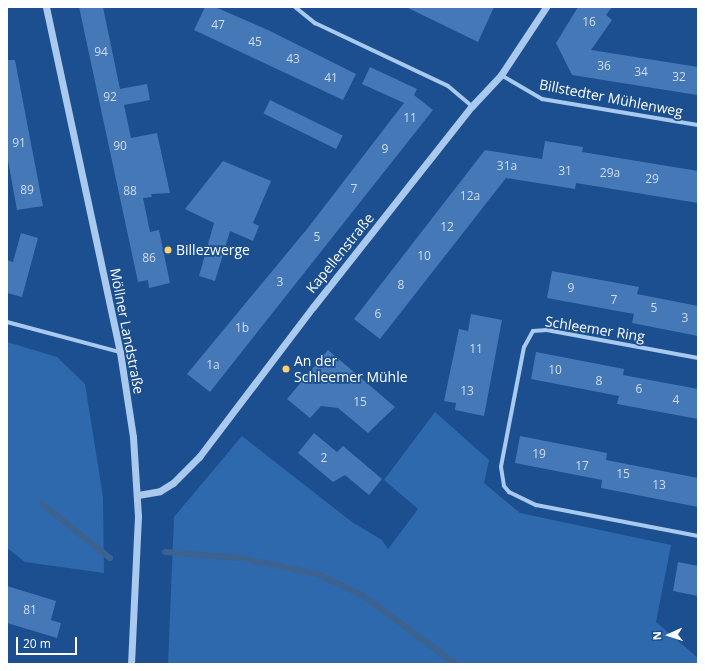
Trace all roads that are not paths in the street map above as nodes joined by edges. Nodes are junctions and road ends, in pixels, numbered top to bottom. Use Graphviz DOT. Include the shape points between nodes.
graph roads {
  1 [pos="46,7"];
  2 [pos="295,7"];
  3 [pos="546,7"];
  4 [pos="501,75"];
  5 [pos="472,106"];
  6 [pos="698,125"];
  7 [pos="7,322"];
  8 [pos="120,352"];
  9 [pos="698,358"];
  10 [pos="138,495"];
  11 [pos="698,536"];
  12 [pos="131,664"];
  1 -- 8 [label="street, Möllner Landstraße"];
  2 -- 5 [label="street" via="316,23 448,86"];
  3 -- 4 [label="street, Kapellenstraße"];
  4 -- 5 [label="street, Kapellenstraße"];
  4 -- 6 [label="street, Billstedter Mühlenweg" via="542,99"];
  5 -- 10 [label="street, Kapellenstraße" via="199,457 173,483 160,491"];
  7 -- 8 [label="street"];
  8 -- 10 [label="street, Möllner Landstraße"];
  9 -- 11 [label="street, Schleemer Ring" via="547,330 533,331 524,347 500,467 504,486 509,492 536,505"];
  10 -- 12 [label="street, Möllner Landstraße"];
}
